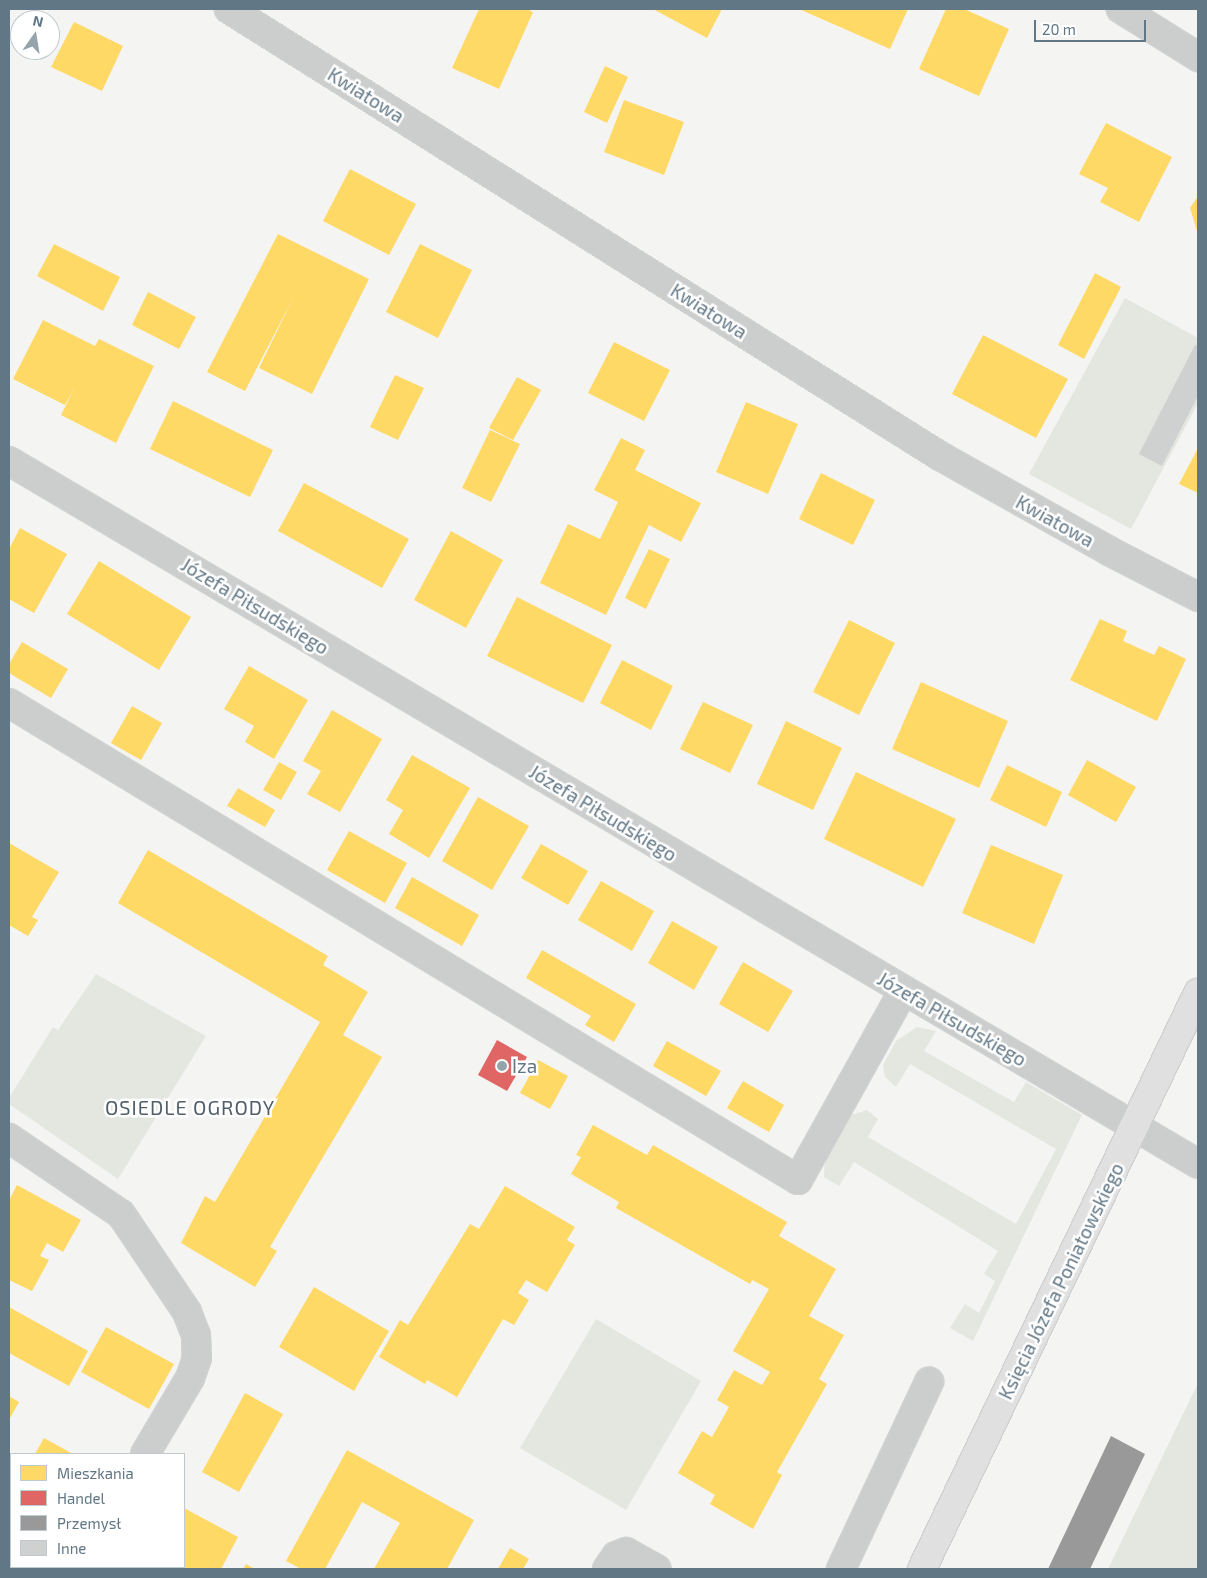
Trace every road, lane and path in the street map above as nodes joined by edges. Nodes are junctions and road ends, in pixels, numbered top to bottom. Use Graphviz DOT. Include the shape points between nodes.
graph roads {
  1 [pos="229,9"];
  2 [pos="1121,9"];
  3 [pos="1198,57"];
  4 [pos="9,460"];
  5 [pos="1198,597"];
  6 [pos="9,703"];
  7 [pos="903,991"];
  8 [pos="1198,993"];
  9 [pos="1135,1127"];
  10 [pos="9,1138"];
  11 [pos="1198,1164"];
  12 [pos="929,1382"];
  13 [pos="146,1453"];
  14 [pos="607,1569"];
  15 [pos="657,1569"];
  16 [pos="841,1569"];
  17 [pos="922,1569"];
  1 -- 5 [label="street, Kwiatowa" via="940,456"];
  2 -- 3 [label="street"];
  4 -- 7 [label="street, Józefa Piłsudskiego"];
  6 -- 7 [label="street" via="798,1180"];
  7 -- 9 [label="street, Józefa Piłsudskiego"];
  8 -- 9 [label="street, Księcia Józefa Poniatowskiego"];
  9 -- 11 [label="street, Józefa Piłsudskiego"];
  9 -- 17 [label="street, Księcia Józefa Poniatowskiego"];
  10 -- 13 [label="street" via="121,1214 187,1312 196,1335 197,1358 190,1378"];
  12 -- 16 [label="street"];
  14 -- 15 [label="street" via="616,1556 626,1552"];
}
